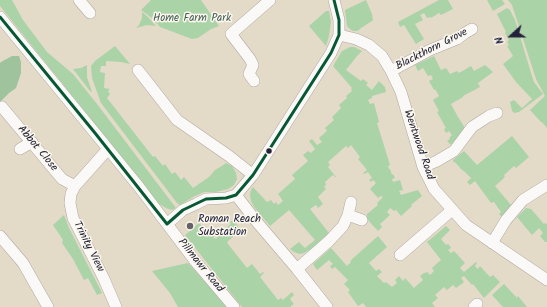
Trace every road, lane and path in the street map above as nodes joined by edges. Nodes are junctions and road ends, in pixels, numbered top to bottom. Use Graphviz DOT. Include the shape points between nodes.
graph roads {
  1 [pos="79,0"];
  2 [pos="270,0"];
  3 [pos="334,0"];
  4 [pos="90,13"];
  5 [pos="0,17"];
  6 [pos="472,29"];
  7 [pos="4,32"];
  8 [pos="338,35"];
  9 [pos="138,70"];
  10 [pos="392,71"];
  11 [pos="254,81"];
  12 [pos="1,108"];
  13 [pos="497,113"];
  14 [pos="32,142"];
  15 [pos="20,149"];
  16 [pos="108,149"];
  17 [pos="424,167"];
  18 [pos="253,175"];
  19 [pos="547,185"];
  20 [pos="75,186"];
  21 [pos="236,195"];
  22 [pos="350,202"];
  23 [pos="452,210"];
  24 [pos="348,215"];
  25 [pos="362,220"];
  26 [pos="167,224"];
  27 [pos="0,236"];
  28 [pos="492,242"];
  29 [pos="400,255"];
  30 [pos="297,269"];
  31 [pos="547,280"];
  32 [pos="48,307"];
  33 [pos="116,307"];
  34 [pos="234,307"];
  35 [pos="326,307"];
  1 -- 4 [label="street"];
  2 -- 11 [label="street" via="231,34 250,60 252,65 249,74"];
  3 -- 8 [label="street" via="339,20"];
  5 -- 7 [label="street, Pillmawr Road"];
  6 -- 10 [label="street, Blackthorn Grove"];
  7 -- 16 [label="street, Pillmawr Road" via="50,77"];
  8 -- 10 [label="street, Wentwood Road" via="369,45 382,56"];
  8 -- 18 [label="street" via="332,53 320,73"];
  9 -- 18 [label="street" via="177,120"];
  10 -- 17 [label="street, Wentwood Road"];
  12 -- 14 [label="street, Abbot Close"];
  13 -- 17 [label="street" via="472,127 454,151"];
  14 -- 15 [label="street"];
  14 -- 20 [label="street, Abbot Close" via="62,179"];
  16 -- 20 [label="street, Trinity View"];
  16 -- 26 [label="street, Pillmawr Road"];
  17 -- 23 [label="street, Wentwood Road" via="434,189"];
  18 -- 21 [label="street"];
  19 -- 28 [label="street" via="523,200"];
  20 -- 33 [label="street, Trinity View" via="70,203 73,218"];
  21 -- 26 [label="street" via="206,199 184,210"];
  21 -- 30 [label="street"];
  22 -- 24 [label="street"];
  23 -- 28 [label="street, Wentwood Road" via="466,225"];
  23 -- 29 [label="street"];
  24 -- 25 [label="street"];
  24 -- 30 [label="street" via="343,226"];
  26 -- 34 [label="street, Pillmawr Road"];
  27 -- 32 [label="street" via="22,263"];
  28 -- 31 [label="street, Wentwood Road"];
  30 -- 35 [label="street"];
}
